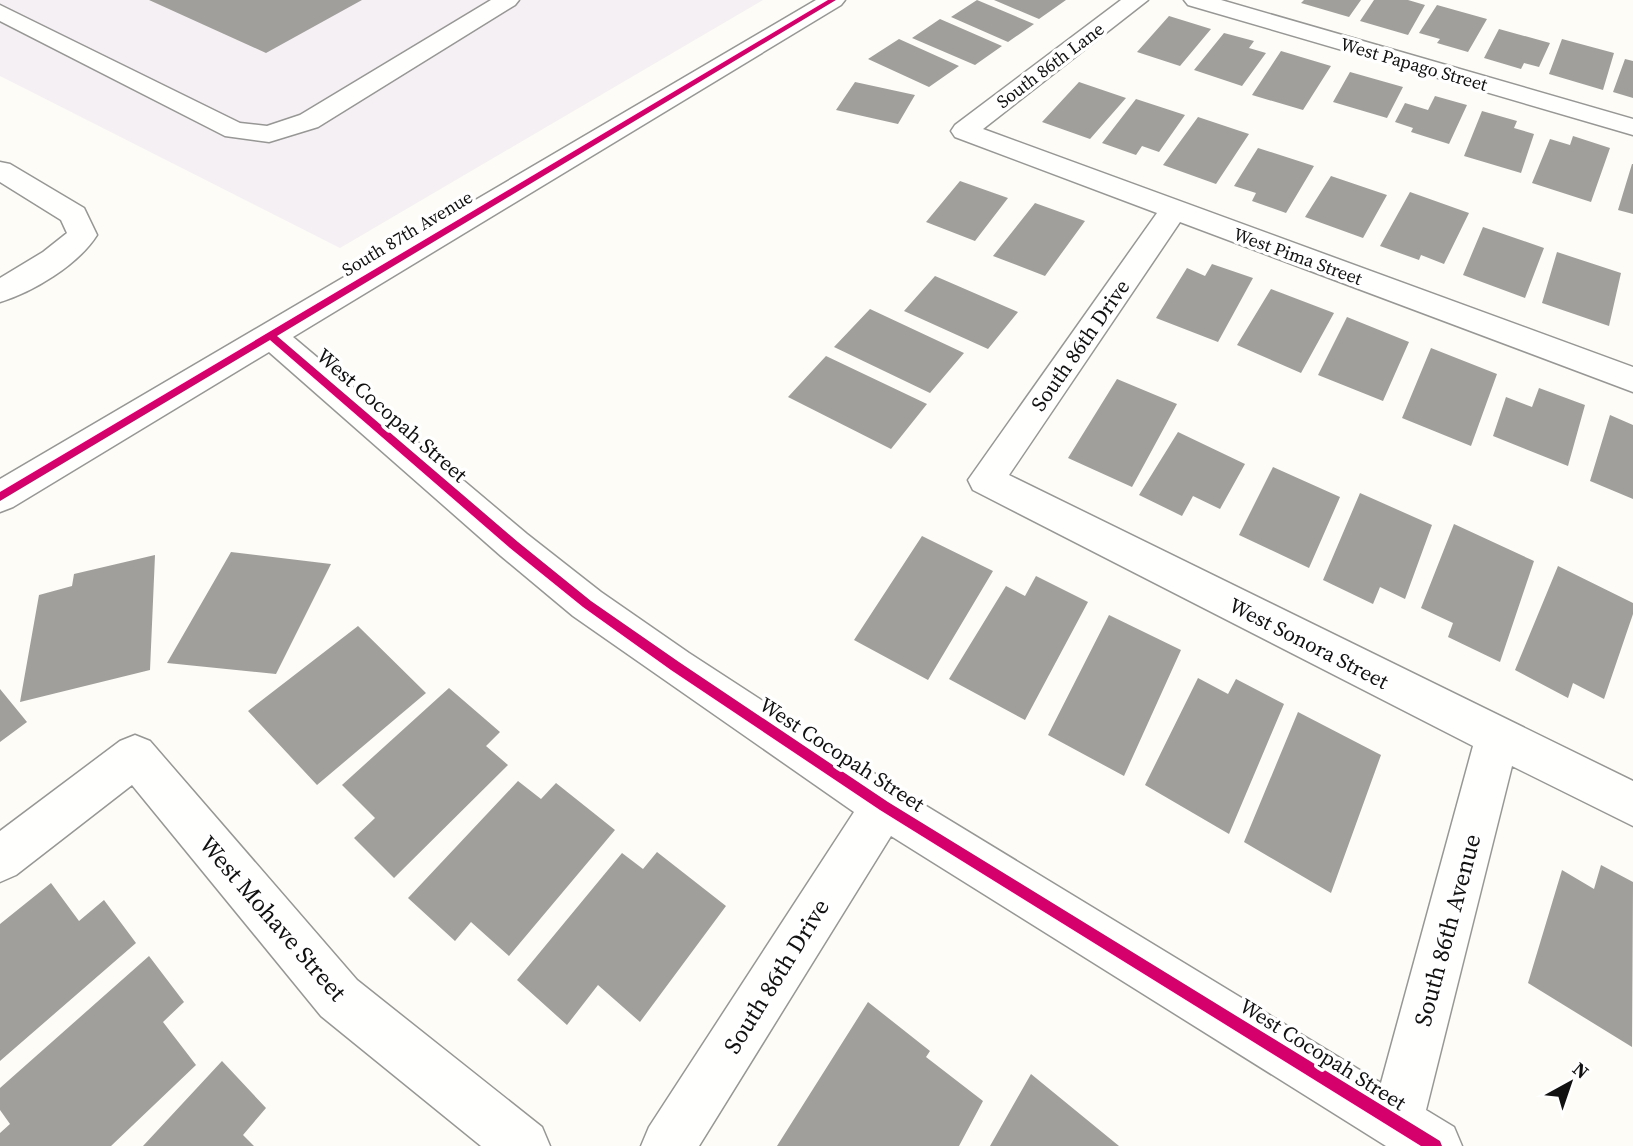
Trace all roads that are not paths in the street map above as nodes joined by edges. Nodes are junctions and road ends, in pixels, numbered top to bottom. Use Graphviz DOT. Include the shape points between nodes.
graph roads {
  1 [pos="507,0"];
  2 [pos="833,0"];
  3 [pos="1136,0"];
  4 [pos="1195,0"];
  5 [pos="0,12"];
  6 [pos="1633,127"];
  7 [pos="964,131"];
  8 [pos="0,170"];
  9 [pos="1174,210"];
  10 [pos="0,291"];
  11 [pos="271,335"];
  12 [pos="1633,380"];
  13 [pos="986,480"];
  14 [pos="0,497"];
  15 [pos="1497,738"];
  16 [pos="1633,804"];
  17 [pos="884,806"];
  18 [pos="0,859"];
  19 [pos="1416,1134"];
  20 [pos="523,1146"];
  21 [pos="668,1146"];
  1 -- 5 [label="street" via="309,121 269,134 234,130"];
  2 -- 11 [label="street, South 87th Avenue"];
  3 -- 7 [label="street, South 86th Lane"];
  4 -- 6 [label="street, West Papago Street"];
  7 -- 9 [label="street, West Pima Street"];
  8 -- 10 [label="street" via="74,215 82,234 64,253"];
  9 -- 12 [label="street, West Pima Street"];
  9 -- 13 [label="street, South 86th Drive"];
  11 -- 14 [label="street, South 87th Avenue"];
  11 -- 17 [label="street, West Cocopah Street" via="587,604"];
  13 -- 15 [label="street, West Sonora Street"];
  15 -- 16 [label="street, West Sonora Street"];
  15 -- 19 [label="street, South 86th Avenue"];
  17 -- 19 [label="street, West Cocopah Street"];
  17 -- 21 [label="street, South 86th Drive"];
  18 -- 20 [label="street, West Mohave Street" via="135,756 339,998"];
}
